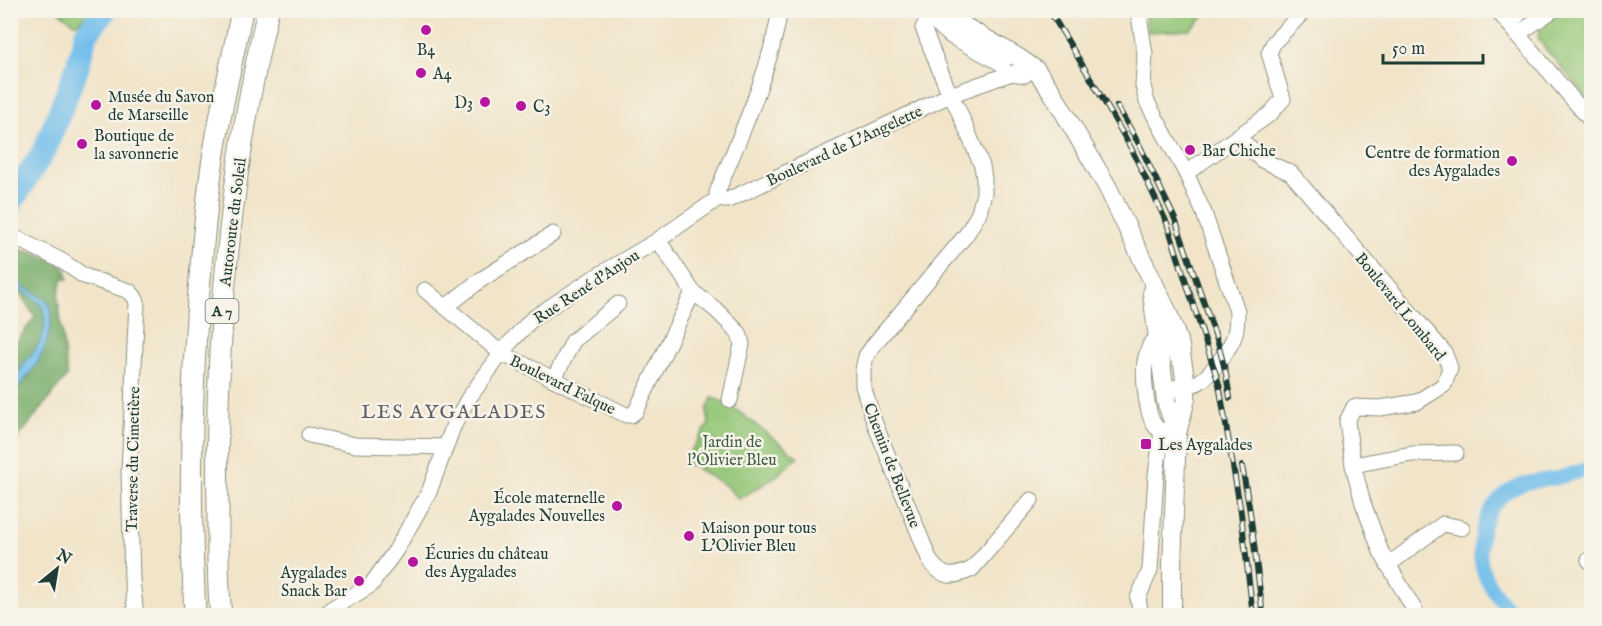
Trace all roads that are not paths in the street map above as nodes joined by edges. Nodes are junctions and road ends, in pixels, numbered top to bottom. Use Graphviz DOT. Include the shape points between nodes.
graph roads {
  1 [pos="242,10"];
  2 [pos="268,10"];
  3 [pos="780,10"];
  4 [pos="1138,10"];
  5 [pos="1305,10"];
  6 [pos="1497,10"];
  7 [pos="1523,10"];
  8 [pos="1553,10"];
  9 [pos="935,13"];
  10 [pos="967,28"];
  11 [pos="1514,29"];
  12 [pos="992,56"];
  13 [pos="1025,75"];
  14 [pos="969,87"];
  15 [pos="950,95"];
  16 [pos="1063,113"];
  17 [pos="1592,122"];
  18 [pos="1238,137"];
  19 [pos="1186,173"];
  20 [pos="719,198"];
  21 [pos="10,234"];
  22 [pos="553,234"];
  23 [pos="658,240"];
  24 [pos="1150,278"];
  25 [pos="425,290"];
  26 [pos="693,292"];
  27 [pos="618,304"];
  28 [pos="446,307"];
  29 [pos="1158,339"];
  30 [pos="501,353"];
  31 [pos="554,379"];
  32 [pos="1186,385"];
  33 [pos="730,400"];
  34 [pos="1166,401"];
  35 [pos="1170,432"];
  36 [pos="309,435"];
  37 [pos="446,447"];
  38 [pos="1456,453"];
  39 [pos="1353,465"];
  40 [pos="1031,500"];
  41 [pos="1462,528"];
  42 [pos="1388,565"];
  43 [pos="356,594"];
  44 [pos="136,615"];
  45 [pos="195,615"];
  46 [pos="221,615"];
  47 [pos="326,615"];
  48 [pos="343,615"];
  49 [pos="1141,615"];
  50 [pos="1172,615"];
  51 [pos="1418,615"];
  1 -- 45 [label="highway, Autoroute du Soleil / A 7" via="210,178 195,326 191,402"];
  2 -- 46 [label="highway, Autoroute du Soleil / A 7" via="239,162 222,304 217,436"];
  3 -- 20 [label="street" via="771,51 717,193"];
  4 -- 19 [label="street" via="1147,102"];
  5 -- 18 [label="street" via="1274,42 1269,53 1283,99 1270,114"];
  6 -- 11 [label="street"];
  7 -- 11 [label="street"];
  8 -- 11 [label="street"];
  9 -- 10 [label="main road"];
  9 -- 12 [label="main road" via="952,35"];
  9 -- 15 [label="street" via="922,28"];
  10 -- 12 [label="street"];
  10 -- 16 [label="main road" via="1036,70"];
  11 -- 17 [label="street"];
  12 -- 13 [label="main road"];
  12 -- 14 [label="street, Boulevard de L'Angelette" via="987,72"];
  13 -- 14 [label="street, Boulevard de L'Angelette" via="1012,74"];
  13 -- 16 [label="main road"];
  14 -- 15 [label="street, Boulevard de L'Angelette"];
  15 -- 20 [label="street, Boulevard de L'Angelette" via="729,200"];
  15 -- 40 [label="street, Chemin de Bellevue" via="982,166 984,193 979,213 966,235 866,356 862,386 937,572 950,576 972,569"];
  16 -- 24 [label="main road" via="1108,188"];
  18 -- 19 [label="street"];
  18 -- 39 [label="street, Boulevard Lombard" via="1262,160 1291,173 1444,352 1450,368 1444,385 1417,402 1380,408 1353,407 1347,421"];
  19 -- 32 [label="street" via="1204,213 1237,311 1237,326 1217,365 1202,381"];
  20 -- 23 [label="street, Rue René d'Anjou"];
  21 -- 44 [label="street, Traverse du Cimetière" via="84,276 129,291 137,302 129,471"];
  22 -- 28 [label="street"];
  23 -- 26 [label="street"];
  23 -- 30 [label="street, Rue René d'Anjou" via="532,319"];
  24 -- 29 [label="main road"];
  24 -- 32 [label="main road" via="1180,346"];
  25 -- 28 [label="street, Boulevard Falque"];
  26 -- 31 [label="street, Boulevard Falque" via="631,415"];
  26 -- 33 [label="street" via="739,333 742,344"];
  27 -- 31 [label="street" via="573,341"];
  28 -- 30 [label="street, Boulevard Falque"];
  29 -- 32 [label="street" via="1173,345"];
  29 -- 34 [label="main road"];
  29 -- 35 [label="street" via="1152,343 1145,361 1145,391 1155,426"];
  30 -- 31 [label="street, Boulevard Falque"];
  30 -- 37 [label="street, Rue René d'Anjou" via="468,399"];
  32 -- 34 [label="street" via="1175,387"];
  32 -- 35 [label="main road" via="1186,399"];
  34 -- 35 [label="main road"];
  35 -- 49 [label="street" via="1156,475 1150,570 1138,598"];
  35 -- 50 [label="main road"];
  36 -- 37 [label="street" via="356,445"];
  37 -- 43 [label="street, Rue René d'Anjou" via="429,492 396,550 371,585"];
  38 -- 39 [label="street" via="1412,454"];
  39 -- 42 [label="street, Boulevard Lombard" via="1380,552"];
  41 -- 42 [label="street" via="1443,524"];
  42 -- 51 [label="street, Boulevard Lombard"];
  43 -- 47 [label="street, Rue René d'Anjou"];
  43 -- 48 [label="street, Rue René d'Anjou"];
}
